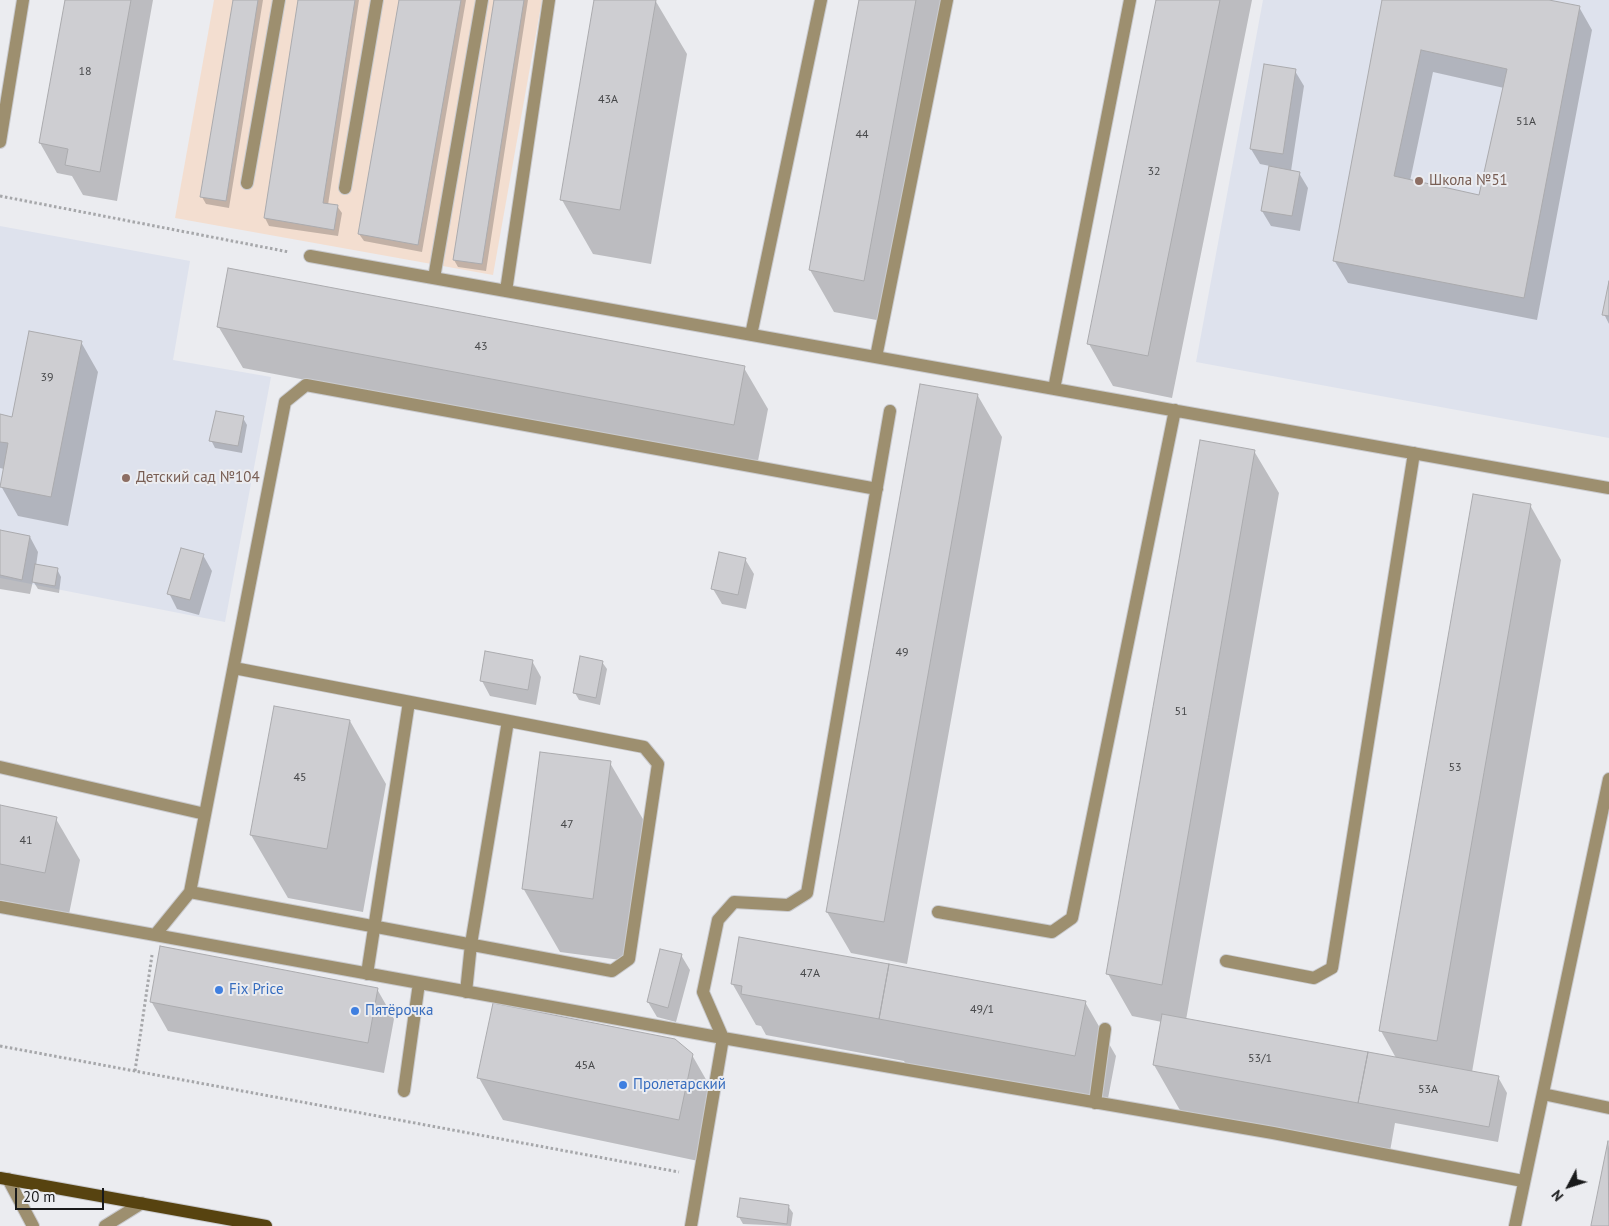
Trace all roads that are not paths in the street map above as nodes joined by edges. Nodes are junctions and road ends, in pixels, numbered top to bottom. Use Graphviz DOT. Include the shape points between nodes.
graph roads {
  1 [pos="23,0"];
  2 [pos="279,0"];
  3 [pos="377,0"];
  4 [pos="482,0"];
  5 [pos="549,0"];
  6 [pos="821,0"];
  7 [pos="947,0"];
  8 [pos="1130,0"];
  9 [pos="0,142"];
  10 [pos="247,183"];
  11 [pos="345,188"];
  12 [pos="310,256"];
  13 [pos="434,278"];
  14 [pos="506,291"];
  15 [pos="751,335"];
  16 [pos="876,357"];
  17 [pos="1054,389"];
  18 [pos="1175,410"];
  19 [pos="890,411"];
  20 [pos="1414,453"];
  21 [pos="1609,488"];
  22 [pos="877,489"];
  23 [pos="234,668"];
  24 [pos="409,702"];
  25 [pos="508,721"];
  26 [pos="0,767"];
  27 [pos="1609,779"];
  28 [pos="205,814"];
  29 [pos="190,892"];
  30 [pos="0,907"];
  31 [pos="938,912"];
  32 [pos="373,926"];
  33 [pos="154,935"];
  34 [pos="471,944"];
  35 [pos="1226,962"];
  36 [pos="367,974"];
  37 [pos="419,983"];
  38 [pos="466,992"];
  39 [pos="1105,1029"];
  40 [pos="723,1038"];
  41 [pos="404,1091"];
  42 [pos="1543,1094"];
  43 [pos="1095,1103"];
  44 [pos="1609,1108"];
  45 [pos="4,1179"];
  46 [pos="1523,1181"];
  47 [pos="142,1203"];
  48 [pos="33,1226"];
  49 [pos="105,1226"];
  50 [pos="266,1226"];
  51 [pos="691,1226"];
  52 [pos="1515,1226"];
  1 -- 9 [label="street"];
  2 -- 10 [label="street"];
  3 -- 11 [label="street"];
  4 -- 13 [label="street"];
  5 -- 14 [label="street"];
  6 -- 15 [label="street"];
  7 -- 16 [label="street"];
  8 -- 17 [label="street"];
  12 -- 13 [label="street"];
  13 -- 14 [label="street"];
  14 -- 15 [label="street"];
  15 -- 16 [label="street"];
  16 -- 17 [label="street"];
  17 -- 18 [label="street"];
  18 -- 20 [label="street"];
  18 -- 31 [label="street" via="1072,918 1052,932"];
  19 -- 22 [label="street"];
  20 -- 21 [label="street"];
  20 -- 35 [label="street" via="1332,968 1314,978"];
  22 -- 23 [label="street" via="306,384 285,402"];
  22 -- 40 [label="street" via="807,893 788,905 734,902 718,920 703,992"];
  23 -- 24 [label="street"];
  23 -- 28 [label="street"];
  24 -- 25 [label="street"];
  24 -- 32 [label="street"];
  25 -- 34 [label="street"];
  25 -- 34 [label="street" via="644,747 658,764 629,959 612,971"];
  26 -- 28 [label="street"];
  27 -- 42 [label="street"];
  28 -- 29 [label="street"];
  29 -- 32 [label="street"];
  29 -- 33 [label="street"];
  30 -- 33 [label="street"];
  32 -- 34 [label="street"];
  32 -- 36 [label="street"];
  33 -- 36 [label="street"];
  34 -- 38 [label="street"];
  36 -- 37 [label="street"];
  37 -- 38 [label="street"];
  37 -- 41 [label="street"];
  38 -- 40 [label="street"];
  39 -- 43 [label="street"];
  40 -- 43 [label="street"];
  40 -- 51 [label="street"];
  42 -- 44 [label="street"];
  42 -- 46 [label="street"];
  43 -- 46 [label="street"];
  45 -- 47 [label="main road"];
  45 -- 48 [label="street"];
  46 -- 52 [label="street"];
  47 -- 49 [label="street"];
  47 -- 50 [label="main road"];
}
